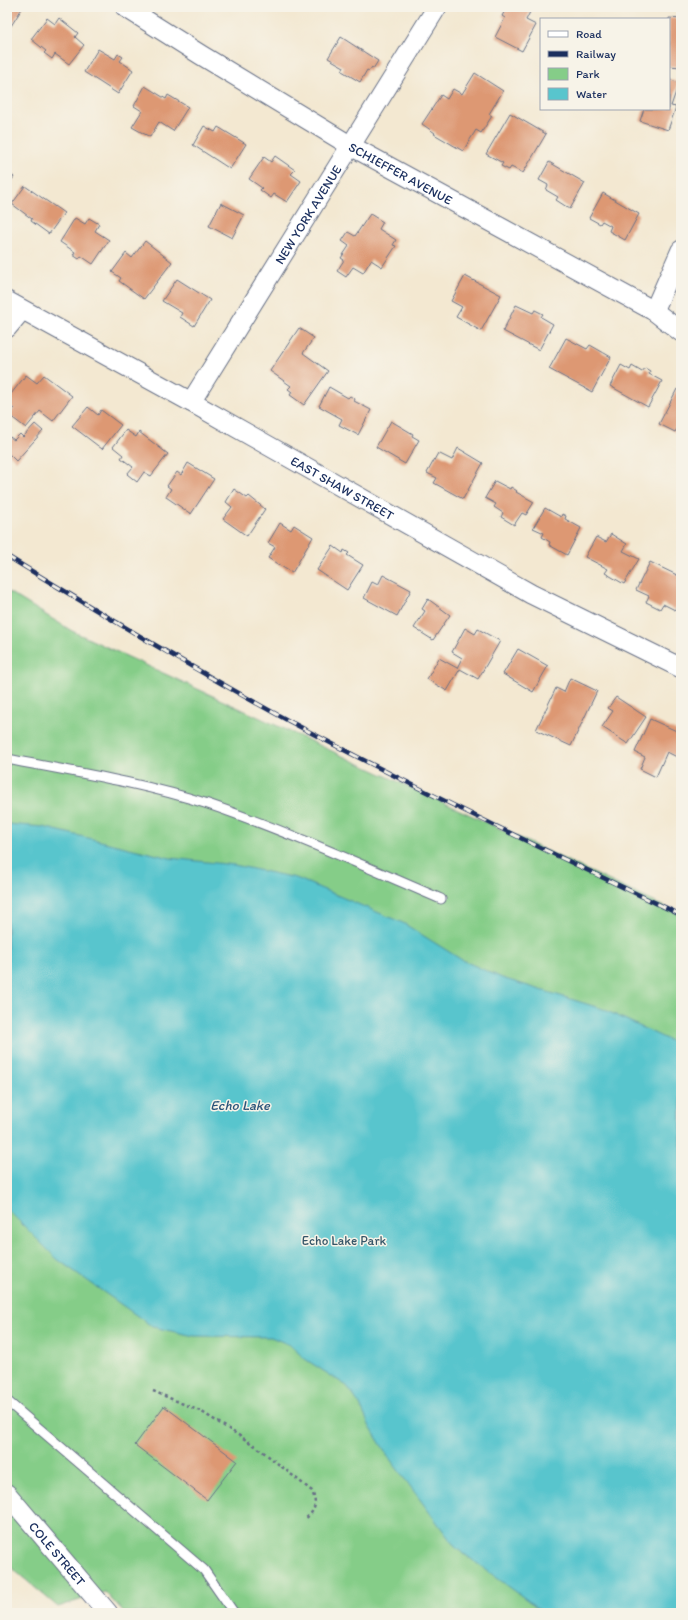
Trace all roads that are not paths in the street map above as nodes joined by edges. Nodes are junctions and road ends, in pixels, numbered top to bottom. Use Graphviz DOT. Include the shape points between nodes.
graph roads {
  1 [pos="126,7"];
  2 [pos="436,7"];
  3 [pos="351,146"];
  4 [pos="681,250"];
  5 [pos="14,306"];
  6 [pos="654,311"];
  7 [pos="7,328"];
  8 [pos="681,332"];
  9 [pos="192,402"];
  10 [pos="681,668"];
  11 [pos="7,759"];
  12 [pos="441,899"];
  13 [pos="7,1401"];
  14 [pos="7,1494"];
  15 [pos="108,1613"];
  16 [pos="234,1613"];
  1 -- 3 [label="street, SCHIEFFER AVENUE"];
  2 -- 3 [label="street, NEW YORK AVENUE"];
  3 -- 6 [label="street, SCHIEFFER AVENUE"];
  3 -- 9 [label="street, NEW YORK AVENUE"];
  4 -- 6 [label="street"];
  5 -- 7 [label="street"];
  5 -- 9 [label="street, EAST SHAW STREET"];
  6 -- 8 [label="street, SCHIEFFER AVENUE"];
  9 -- 10 [label="street, EAST SHAW STREET" via="531,594"];
  11 -- 12 [label="lane" via="128,783 207,804 278,830"];
  13 -- 16 [label="lane" via="204,1570"];
  14 -- 15 [label="street, COLE STREET"];
}
